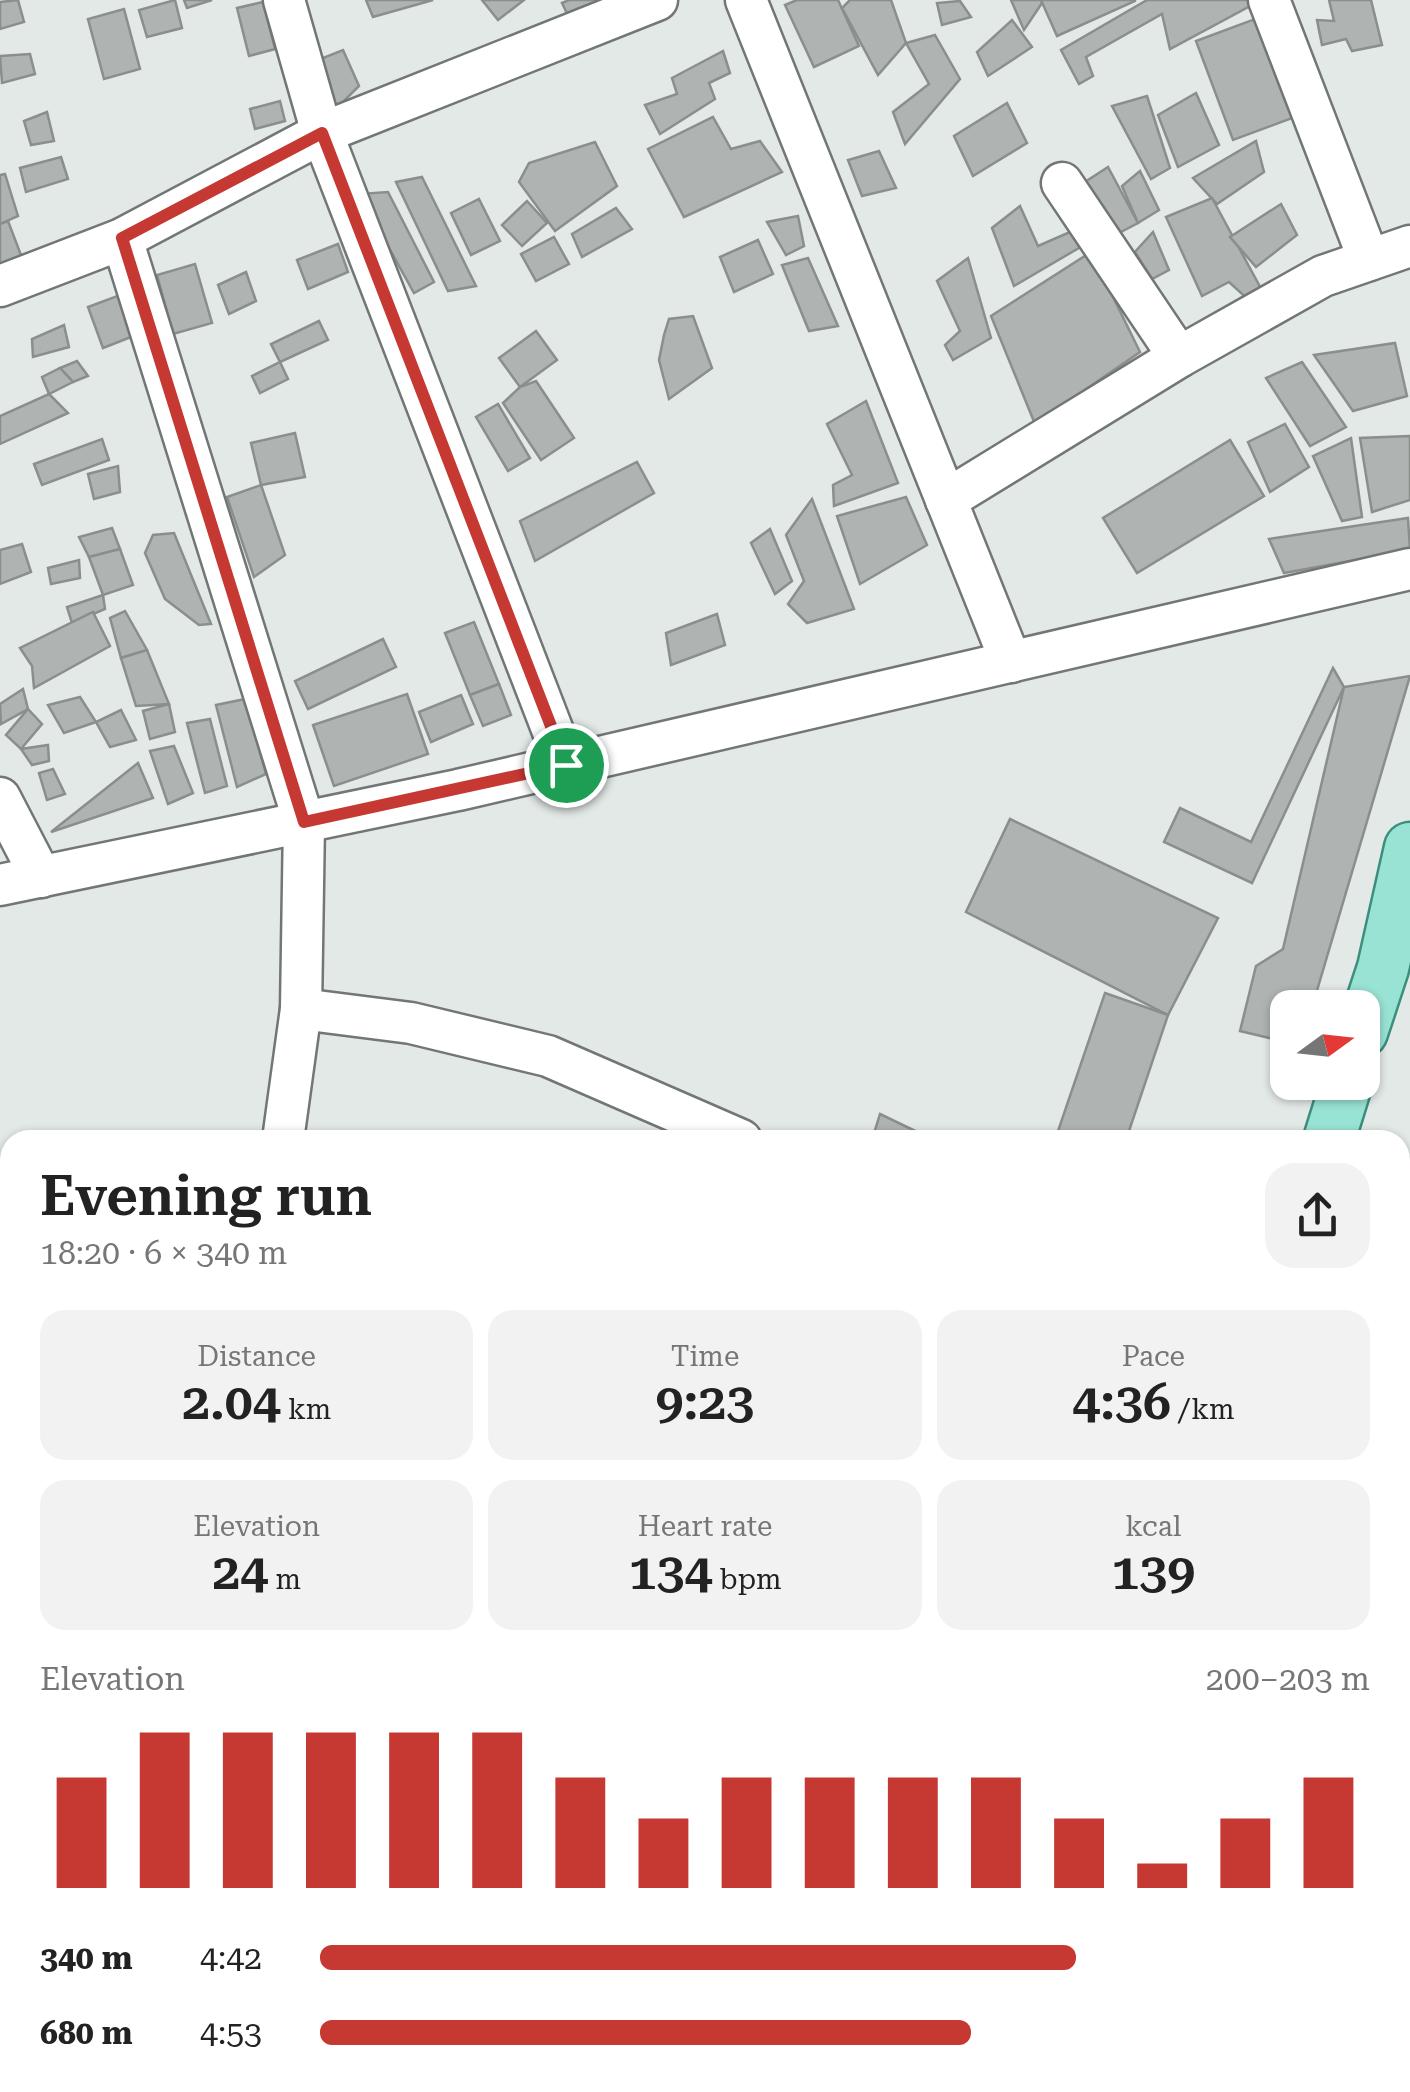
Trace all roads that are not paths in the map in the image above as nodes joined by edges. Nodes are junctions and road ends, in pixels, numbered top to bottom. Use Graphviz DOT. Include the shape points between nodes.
graph roads {
  1 [pos="284,0"];
  2 [pos="656,0"];
  3 [pos="746,0"];
  4 [pos="1269,0"];
  5 [pos="322,133"];
  6 [pos="1062,183"];
  7 [pos="122,238"];
  8 [pos="1410,246"];
  9 [pos="1369,260"];
  10 [pos="0,286"];
  11 [pos="1179,356"];
  12 [pos="946,500"];
  13 [pos="1410,569"];
  14 [pos="1011,662"];
  15 [pos="566,765"];
  16 [pos="0,798"];
  17 [pos="304,822"];
  18 [pos="1410,848"];
  19 [pos="41,877"];
  20 [pos="0,885"];
  21 [pos="1376,990"];
  22 [pos="301,1009"];
  23 [pos="1340,1100"];
  24 [pos="284,1130"];
  25 [pos="718,1130"];
  26 [pos="1331,1130"];
  1 -- 5 [label="street"];
  2 -- 5 [label="street"];
  3 -- 12 [label="street"];
  4 -- 9 [label="street"];
  5 -- 7 [label="street"];
  5 -- 15 [label="street"];
  6 -- 11 [label="street"];
  7 -- 10 [label="street"];
  7 -- 17 [label="street"];
  8 -- 9 [label="street"];
  9 -- 11 [label="street" via="1323,276"];
  11 -- 12 [label="street"];
  12 -- 14 [label="street"];
  13 -- 14 [label="street"];
  14 -- 15 [label="street"];
  15 -- 17 [label="street"];
  16 -- 19 [label="street"];
  17 -- 19 [label="street"];
  17 -- 22 [label="street"];
  18 -- 21 [label="main road"];
  19 -- 20 [label="street"];
  22 -- 24 [label="street"];
  22 -- 25 [label="street" via="411,1023 548,1056"];
  23 -- 26 [label="main road"];
}
